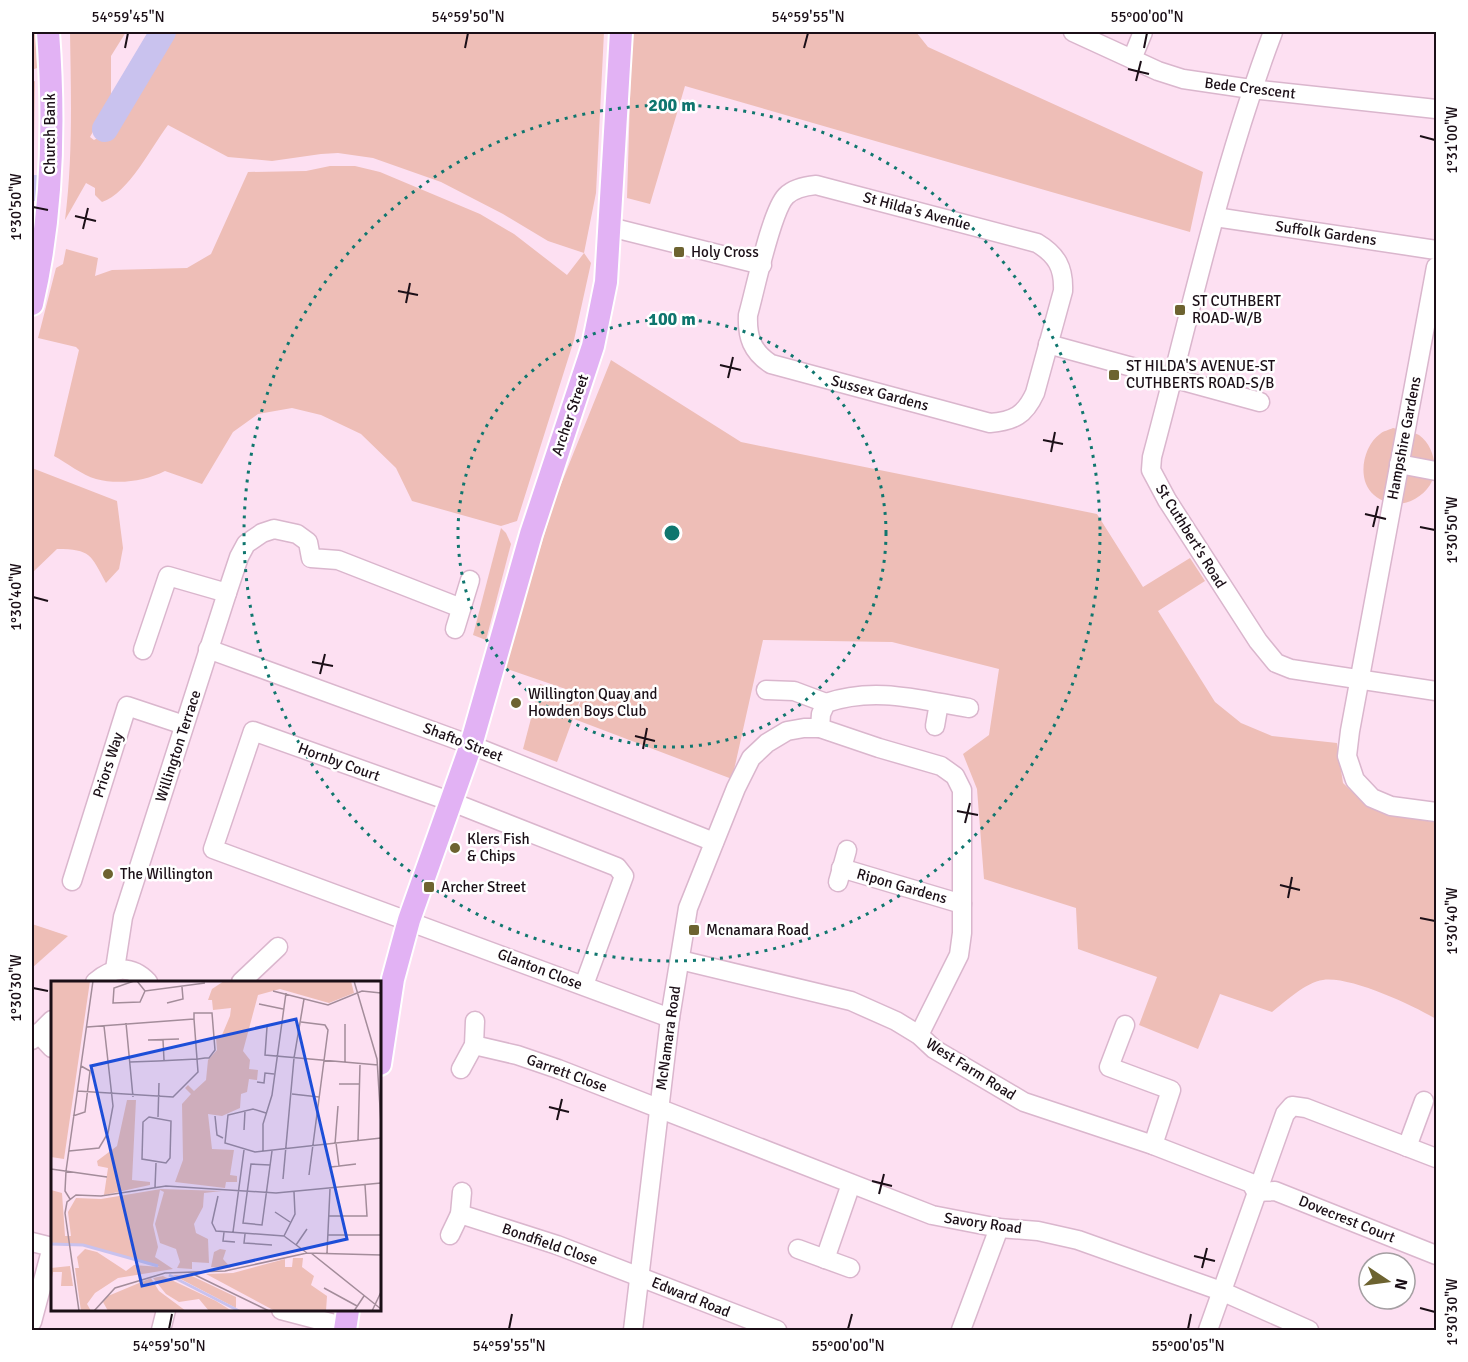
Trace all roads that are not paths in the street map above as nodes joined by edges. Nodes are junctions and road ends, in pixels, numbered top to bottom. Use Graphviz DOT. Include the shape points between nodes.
graph roads {
  1 [pos="48,32"];
  2 [pos="621,32"];
  3 [pos="1073,32"];
  4 [pos="1143,32"];
  5 [pos="1273,32"];
  6 [pos="1132,59"];
  7 [pos="1251,89"];
  8 [pos="1437,110"];
  9 [pos="1215,217"];
  10 [pos="610,227"];
  11 [pos="1437,250"];
  12 [pos="762,265"];
  13 [pos="1437,267"];
  14 [pos="32,303"];
  15 [pos="1048,344"];
  16 [pos="1173,378"];
  17 [pos="1260,402"];
  18 [pos="1399,464"];
  19 [pos="1437,471"];
  20 [pos="470,580"];
  21 [pos="226,593"];
  22 [pos="460,608"];
  23 [pos="454,629"];
  24 [pos="208,649"];
  25 [pos="143,650"];
  26 [pos="1359,679"];
  27 [pos="766,690"];
  28 [pos="1437,691"];
  29 [pos="826,703"];
  30 [pos="939,703"];
  31 [pos="969,708"];
  32 [pos="184,725"];
  33 [pos="934,726"];
  34 [pos="820,728"];
  35 [pos="471,745"];
  36 [pos="452,802"];
  37 [pos="1437,812"];
  38 [pos="714,842"];
  39 [pos="847,850"];
  40 [pos="72,881"];
  41 [pos="962,904"];
  42 [pos="409,920"];
  43 [pos="278,948"];
  44 [pos="680,960"];
  45 [pos="116,969"];
  46 [pos="97,981"];
  47 [pos="147,981"];
  48 [pos="242,981"];
  49 [pos="584,985"];
  50 [pos="670,1018"];
  51 [pos="51,1021"];
  52 [pos="475,1021"];
  53 [pos="1125,1024"];
  54 [pos="919,1035"];
  55 [pos="35,1036"];
  56 [pos="474,1045"];
  57 [pos="51,1047"];
  58 [pos="381,1057"];
  59 [pos="461,1069"];
  60 [pos="1424,1101"];
  61 [pos="659,1107"];
  62 [pos="1153,1145"];
  63 [pos="1407,1147"];
  64 [pos="1437,1158"];
  65 [pos="851,1184"];
  66 [pos="462,1192"];
  67 [pos="1256,1192"];
  68 [pos="460,1214"];
  69 [pos="999,1228"];
  70 [pos="450,1235"];
  71 [pos="32,1242"];
  72 [pos="51,1247"];
  73 [pos="798,1249"];
  74 [pos="51,1251"];
  75 [pos="1437,1255"];
  76 [pos="825,1259"];
  77 [pos="850,1268"];
  78 [pos="639,1276"];
  79 [pos="1221,1292"];
  80 [pos="166,1311"];
  81 [pos="286,1311"];
  82 [pos="32,1322"];
  83 [pos="346,1322"];
  84 [pos="161,1330"];
  85 [pos="633,1330"];
  86 [pos="777,1330"];
  87 [pos="961,1330"];
  88 [pos="1208,1330"];
  89 [pos="1309,1330"];
  1 -- 14 [label="main road, Church Bank" via="52,140 45,236"];
  2 -- 10 [label="main road, Archer Street"];
  3 -- 6 [label="street, Bede Crescent"];
  4 -- 6 [label="street"];
  5 -- 7 [label="street, St Cuthbert's Road"];
  6 -- 7 [label="street, Bede Crescent" via="1183,79"];
  7 -- 8 [label="street, Bede Crescent"];
  7 -- 9 [label="street, St Cuthbert's Road"];
  9 -- 11 [label="street, Suffolk Gardens"];
  9 -- 16 [label="street, St Cuthbert's Road"];
  10 -- 12 [label="street"];
  10 -- 35 [label="main road, Archer Street" via="606,282 593,346 531,534"];
  12 -- 15 [label="street, Sussex Gardens" via="747,330 754,349 771,364 990,423 1007,421 1030,404"];
  12 -- 15 [label="street, St Hilda's Avenue" via="779,205 794,190 816,185 1037,243 1060,264 1064,279"];
  13 -- 18 [label="street, Hampshire Gardens"];
  15 -- 16 [label="street"];
  16 -- 17 [label="street"];
  16 -- 26 [label="street, St Cuthbert's Road" via="1151,470 1167,500 1276,663 1291,669"];
  18 -- 19 [label="street"];
  18 -- 26 [label="street, Hampshire Gardens"];
  20 -- 22 [label="street"];
  21 -- 22 [label="street, Willington Terrace" via="246,544 274,528 297,534 308,542 311,558 338,560"];
  21 -- 24 [label="street, Willington Terrace"];
  21 -- 25 [label="street" via="168,576"];
  22 -- 23 [label="street"];
  24 -- 32 [label="street, Willington Terrace"];
  24 -- 35 [label="street, Shafto Street"];
  26 -- 28 [label="street, St Cuthbert's Road"];
  26 -- 37 [label="street, Hampshire Gardens" via="1347,756 1355,780 1372,798 1391,806"];
  27 -- 29 [label="street" via="794,691"];
  29 -- 30 [label="street" via="847,696 885,694"];
  29 -- 34 [label="street"];
  30 -- 31 [label="street"];
  30 -- 33 [label="street"];
  32 -- 40 [label="street, Priors Way" via="127,706"];
  32 -- 45 [label="street, Willington Terrace" via="123,917"];
  34 -- 38 [label="street, McNamara Road" via="788,731 751,758"];
  34 -- 41 [label="street" via="941,766 955,776 962,790"];
  35 -- 36 [label="main road, Archer Street"];
  35 -- 38 [label="street, Shafto Street"];
  36 -- 42 [label="main road, Archer Street"];
  36 -- 42 [label="street, Hornby Court" via="253,731 213,849"];
  36 -- 49 [label="street, Hornby Court" via="617,867 624,876"];
  38 -- 44 [label="street, McNamara Road" via="688,908"];
  39 -- 41 [label="street, Ripon Gardens" via="839,875"];
  41 -- 54 [label="street" via="959,955"];
  42 -- 49 [label="street, Glanton Close"];
  42 -- 58 [label="main road, Archer Street" via="393,979"];
  43 -- 48 [label="street"];
  44 -- 50 [label="street, McNamara Road"];
  44 -- 54 [label="street, West Farm Road" via="851,1001"];
  45 -- 46 [label="street"];
  45 -- 47 [label="street"];
  49 -- 50 [label="street, Glanton Close"];
  50 -- 61 [label="street, McNamara Road"];
  51 -- 55 [label="street"];
  52 -- 56 [label="street"];
  53 -- 62 [label="street" via="1109,1066 1172,1090"];
  54 -- 62 [label="street, West Farm Road" via="934,1049 1024,1102"];
  55 -- 57 [label="street"];
  56 -- 59 [label="street"];
  56 -- 61 [label="street, Garrett Close" via="517,1055"];
  60 -- 63 [label="street"];
  61 -- 65 [label="street, Savory Road"];
  61 -- 78 [label="street, McNamara Road"];
  62 -- 67 [label="street, West Farm Road" via="1251,1184"];
  63 -- 64 [label="street"];
  63 -- 67 [label="street" via="1292,1106 1285,1114"];
  65 -- 69 [label="street, Savory Road" via="932,1215"];
  65 -- 76 [label="street"];
  66 -- 68 [label="street"];
  67 -- 75 [label="street, Dovecrest Court" via="1275,1191"];
  67 -- 79 [label="street"];
  68 -- 70 [label="street"];
  68 -- 78 [label="street, Bondfield Close"];
  69 -- 79 [label="street, Savory Road" via="1078,1240"];
  69 -- 87 [label="street"];
  71 -- 72 [label="street"];
  73 -- 76 [label="street"];
  74 -- 82 [label="street"];
  76 -- 77 [label="street"];
  78 -- 85 [label="street, McNamara Road"];
  78 -- 86 [label="street, Edward Road"];
  79 -- 88 [label="street"];
  79 -- 89 [label="street, Savory Road"];
  80 -- 84 [label="street"];
  81 -- 83 [label="street"];
}
